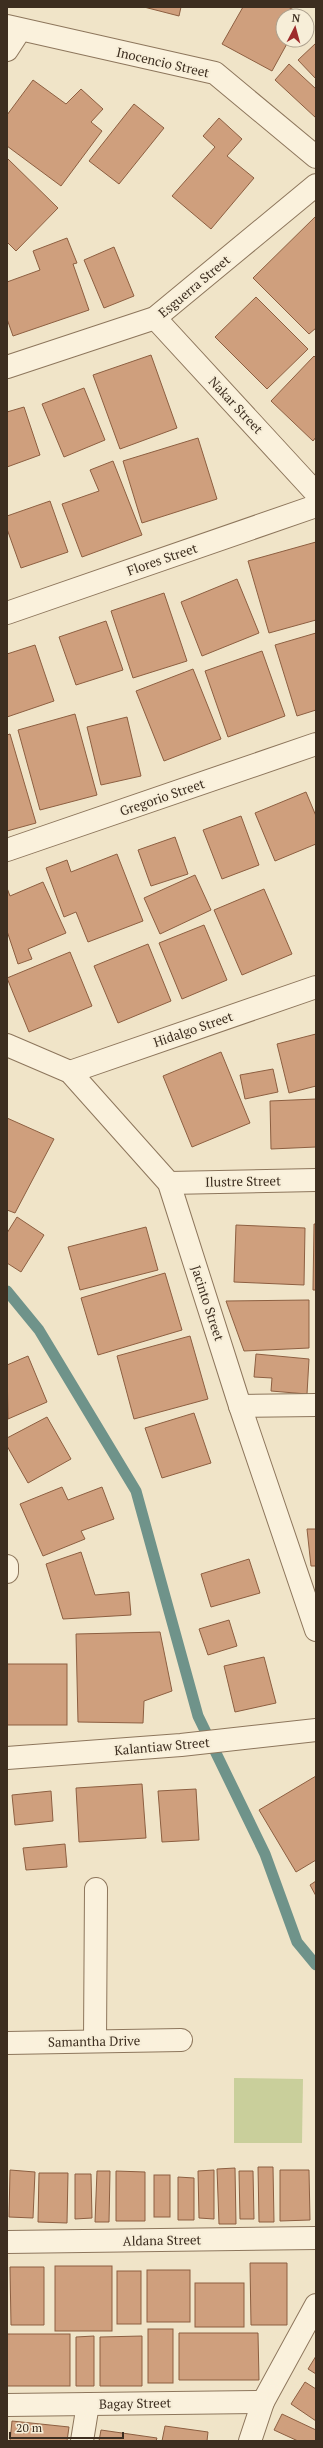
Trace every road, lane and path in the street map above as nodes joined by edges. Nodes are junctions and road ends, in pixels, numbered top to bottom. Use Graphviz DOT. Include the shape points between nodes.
graph roads {
  1 [pos="13,28"];
  2 [pos="7,50"];
  3 [pos="316,157"];
  4 [pos="316,185"];
  5 [pos="155,318"];
  6 [pos="7,367"];
  7 [pos="316,492"];
  8 [pos="316,506"];
  9 [pos="7,613"];
  10 [pos="316,744"];
  11 [pos="7,850"];
  12 [pos="316,987"];
  13 [pos="7,1045"];
  14 [pos="70,1072"];
  15 [pos="316,1180"];
  16 [pos="169,1183"];
  17 [pos="316,1405"];
  18 [pos="240,1406"];
  19 [pos="7,1566"];
  20 [pos="7,1572"];
  21 [pos="316,1630"];
  22 [pos="316,1730"];
  23 [pos="7,1758"];
  24 [pos="96,1888"];
  25 [pos="181,2040"];
  26 [pos="95,2041"];
  27 [pos="7,2043"];
  28 [pos="316,2238"];
  29 [pos="7,2242"];
  30 [pos="316,2305"];
  31 [pos="263,2402"];
  32 [pos="88,2404"];
  33 [pos="7,2405"];
  34 [pos="82,2441"];
  35 [pos="250,2441"];
  1 -- 2 [label="street"];
  1 -- 3 [label="street, Inocencio Street" via="215,73"];
  4 -- 5 [label="street, Esguerra Street"];
  5 -- 6 [label="street, Esguerra Street"];
  5 -- 7 [label="street, Nakar Street"];
  8 -- 9 [label="street, Flores Street"];
  10 -- 11 [label="street, Gregorio Street"];
  12 -- 14 [label="street, Hidalgo Street"];
  13 -- 14 [label="street, Jacinto Street"];
  14 -- 16 [label="street, Jacinto Street"];
  15 -- 16 [label="street, Ilustre Street"];
  16 -- 18 [label="street, Jacinto Street"];
  17 -- 18 [label="street"];
  18 -- 21 [label="street, Jacinto Street"];
  19 -- 20 [label="street"];
  22 -- 23 [label="street, Kalantiaw Street" via="181,1745"];
  24 -- 26 [label="street"];
  25 -- 26 [label="street, Samantha Drive"];
  26 -- 27 [label="street, Samantha Drive"];
  28 -- 29 [label="street, Aldana Street"];
  30 -- 31 [label="street"];
  31 -- 32 [label="street, Bagay Street"];
  31 -- 35 [label="street"];
  32 -- 33 [label="street, Bagay Street"];
  32 -- 34 [label="street"];
}
